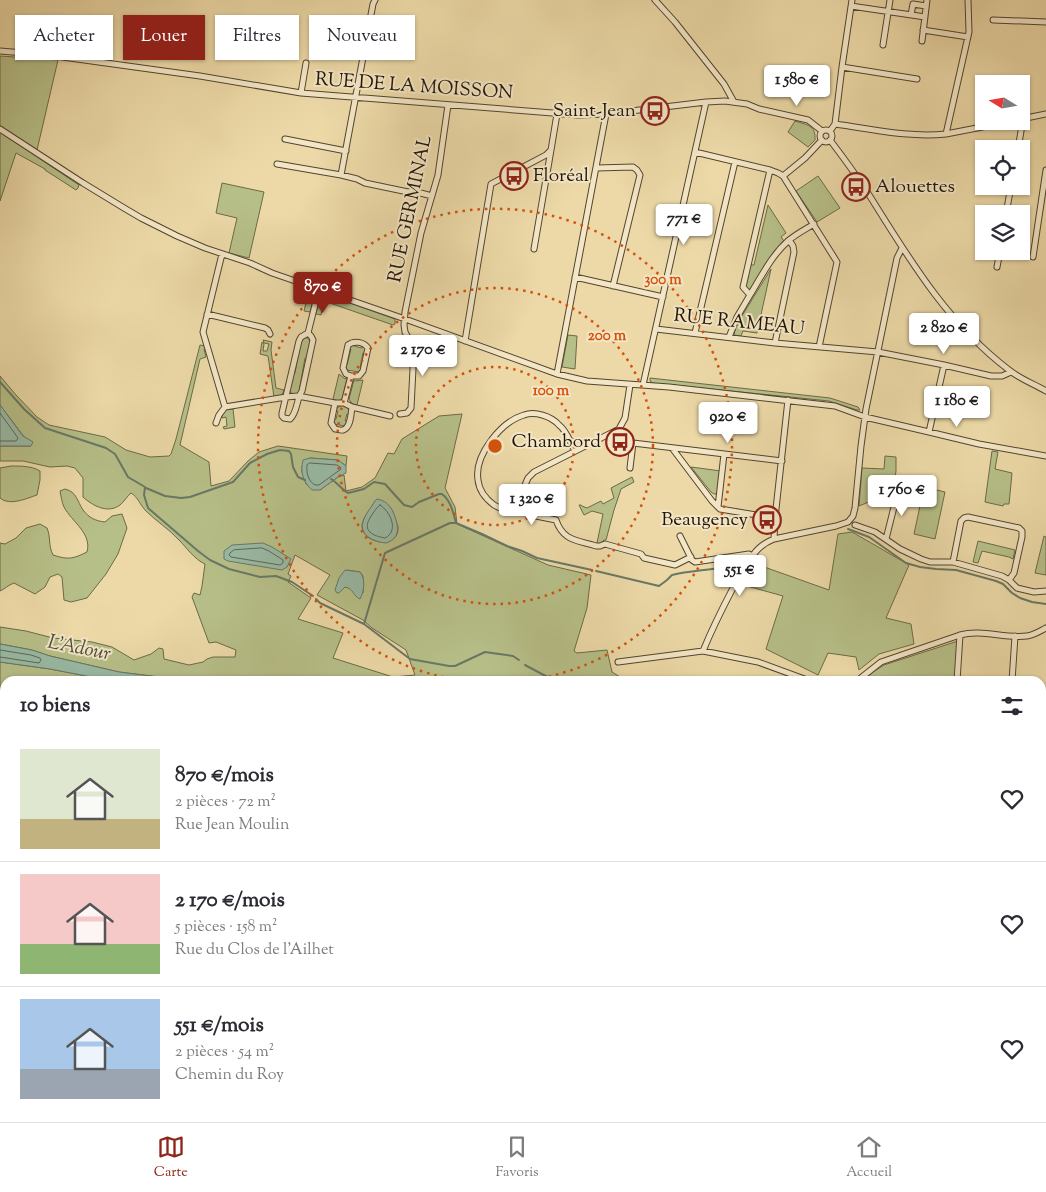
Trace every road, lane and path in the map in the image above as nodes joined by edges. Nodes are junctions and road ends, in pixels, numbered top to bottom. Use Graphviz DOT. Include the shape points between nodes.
graph roads {
  1 [pos="374,0"];
  2 [pos="655,0"];
  3 [pos="890,0"];
  4 [pos="968,0"];
  5 [pos="851,3"];
  6 [pos="927,3"];
  7 [pos="888,12"];
  8 [pos="911,15"];
  9 [pos="925,18"];
  10 [pos="993,20"];
  11 [pos="1046,22"];
  12 [pos="923,30"];
  13 [pos="968,37"];
  14 [pos="922,41"];
  15 [pos="883,45"];
  16 [pos="0,51"];
  17 [pos="306,62"];
  18 [pos="842,66"];
  19 [pos="917,79"];
  20 [pos="301,94"];
  21 [pos="355,98"];
  22 [pos="706,102"];
  23 [pos="734,102"];
  24 [pos="448,105"];
  25 [pos="557,114"];
  26 [pos="606,114"];
  27 [pos="1046,114"];
  28 [pos="1030,117"];
  29 [pos="835,124"];
  30 [pos="975,128"];
  31 [pos="0,129"];
  32 [pos="822,131"];
  33 [pos="830,131"];
  34 [pos="946,134"];
  35 [pos="285,139"];
  36 [pos="822,140"];
  37 [pos="830,140"];
  38 [pos="551,150"];
  39 [pos="346,151"];
  40 [pos="695,152"];
  41 [pos="736,162"];
  42 [pos="278,164"];
  43 [pos="596,168"];
  44 [pos="770,170"];
  45 [pos="1046,170"];
  46 [pos="341,175"];
  47 [pos="783,176"];
  48 [pos="432,196"];
  49 [pos="814,224"];
  50 [pos="789,240"];
  51 [pos="902,248"];
  52 [pos="534,249"];
  53 [pos="223,254"];
  54 [pos="1033,257"];
  55 [pos="998,260"];
  56 [pos="997,267"];
  57 [pos="575,277"];
  58 [pos="613,286"];
  59 [pos="319,289"];
  60 [pos="750,295"];
  61 [pos="663,297"];
  62 [pos="207,314"];
  63 [pos="405,319"];
  64 [pos="656,329"];
  65 [pos="308,333"];
  66 [pos="694,333"];
  67 [pos="270,334"];
  68 [pos="729,337"];
  69 [pos="465,341"];
  70 [pos="775,343"];
  71 [pos="819,347"];
  72 [pos="878,352"];
  73 [pos="944,365"];
  74 [pos="1011,372"];
  75 [pos="557,374"];
  76 [pos="351,376"];
  77 [pos="630,385"];
  78 [pos="643,385"];
  79 [pos="1046,391"];
  80 [pos="298,396"];
  81 [pos="286,397"];
  82 [pos="788,400"];
  83 [pos="335,403"];
  84 [pos="344,403"];
  85 [pos="226,407"];
  86 [pos="352,407"];
  87 [pos="400,414"];
  88 [pos="390,416"];
  89 [pos="865,417"];
  90 [pos="216,423"];
  91 [pos="619,429"];
  92 [pos="929,432"];
  93 [pos="633,443"];
  94 [pos="672,448"];
  95 [pos="575,451"];
  96 [pos="724,454"];
  97 [pos="1046,456"];
  98 [pos="782,461"];
  99 [pos="630,468"];
  100 [pos="901,489"];
  101 [pos="718,507"];
  102 [pos="515,508"];
  103 [pos="775,518"];
  104 [pos="855,525"];
  105 [pos="680,536"];
  106 [pos="774,539"];
  107 [pos="886,539"];
  108 [pos="752,556"];
  109 [pos="691,557"];
  110 [pos="953,562"];
  111 [pos="1009,580"];
  112 [pos="1046,592"];
  113 [pos="1046,628"];
  114 [pos="960,635"];
  115 [pos="1015,636"];
  116 [pos="703,651"];
  117 [pos="618,662"];
  118 [pos="796,676"];
  119 [pos="863,676"];
  120 [pos="957,676"];
  121 [pos="1012,676"];
  1 -- 21 [label="street"];
  2 -- 23 [label="street" via="718,77"];
  3 -- 7 [label="street"];
  4 -- 13 [label="street"];
  5 -- 7 [label="street"];
  5 -- 18 [label="street"];
  6 -- 8 [label="street" via="913,4"];
  6 -- 9 [label="street"];
  7 -- 8 [label="street"];
  7 -- 15 [label="street"];
  8 -- 9 [label="street"];
  9 -- 12 [label="street"];
  10 -- 11 [label="street"];
  12 -- 13 [label="street"];
  12 -- 14 [label="street"];
  13 -- 34 [label="street"];
  16 -- 20 [label="street, RUE DE LA MOISSON" via="200,76"];
  17 -- 20 [label="street"];
  18 -- 19 [label="street"];
  18 -- 29 [label="street"];
  20 -- 21 [label="street, RUE DE LA MOISSON"];
  21 -- 24 [label="street, RUE DE LA MOISSON"];
  21 -- 39 [label="street"];
  22 -- 23 [label="street, RUE DE LA MOISSON"];
  22 -- 26 [label="street, RUE DE LA MOISSON"];
  22 -- 40 [label="street"];
  23 -- 32 [label="street, RUE DE LA MOISSON" via="808,120"];
  24 -- 25 [label="street, RUE DE LA MOISSON"];
  24 -- 48 [label="street, RUE GERMINAL"];
  25 -- 26 [label="street, RUE DE LA MOISSON"];
  25 -- 38 [label="street"];
  26 -- 43 [label="street"];
  27 -- 28 [label="street"];
  29 -- 33 [label="street"];
  29 -- 34 [label="street" via="926,136"];
  30 -- 34 [label="street"];
  31 -- 53 [label="street" via="142,218"];
  32 -- 33 [label="street"];
  32 -- 36 [label="street"];
  33 -- 37 [label="street"];
  35 -- 39 [label="street"];
  36 -- 37 [label="street"];
  36 -- 47 [label="street"];
  37 -- 51 [label="street"];
  38 -- 52 [label="street"];
  38 -- 69 [label="street" via="491,184"];
  39 -- 46 [label="street"];
  40 -- 41 [label="street"];
  40 -- 61 [label="street"];
  41 -- 44 [label="street"];
  41 -- 66 [label="street"];
  42 -- 46 [label="street"];
  43 -- 57 [label="street"];
  43 -- 58 [label="street" via="633,167 640,175"];
  44 -- 47 [label="street"];
  44 -- 60 [label="street" via="743,287"];
  45 -- 54 [label="street"];
  46 -- 48 [label="street"];
  47 -- 49 [label="street, RUE RAMEAU"];
  48 -- 63 [label="street, RUE GERMINAL" via="421,233"];
  49 -- 50 [label="street"];
  49 -- 71 [label="street, RUE RAMEAU" via="837,262"];
  50 -- 60 [label="street" via="776,254"];
  50 -- 70 [label="street" via="794,252"];
  51 -- 72 [label="street" via="897,258"];
  51 -- 74 [label="street" via="963,329"];
  53 -- 59 [label="street"];
  53 -- 62 [label="street"];
  55 -- 56 [label="street"];
  57 -- 58 [label="street"];
  57 -- 75 [label="street"];
  58 -- 61 [label="street"];
  59 -- 63 [label="street"];
  59 -- 65 [label="street"];
  60 -- 68 [label="street"];
  61 -- 64 [label="street"];
  62 -- 67 [label="street" via="265,328"];
  62 -- 85 [label="street" via="204,338"];
  63 -- 69 [label="street"];
  63 -- 87 [label="street" via="405,332 414,349 411,408"];
  64 -- 66 [label="street, RUE RAMEAU"];
  64 -- 78 [label="street"];
  65 -- 80 [label="street" via="313,340 302,391"];
  65 -- 81 [label="street" via="299,341"];
  66 -- 68 [label="street, RUE RAMEAU"];
  68 -- 70 [label="street, RUE RAMEAU"];
  69 -- 75 [label="street"];
  70 -- 71 [label="street, RUE RAMEAU"];
  71 -- 72 [label="street, RUE RAMEAU"];
  72 -- 73 [label="street, RUE RAMEAU"];
  72 -- 89 [label="street"];
  73 -- 74 [label="street, RUE RAMEAU" via="991,376"];
  73 -- 92 [label="street"];
  74 -- 79 [label="street"];
  75 -- 77 [label="street"];
  76 -- 76 [label="street" via="343,368 348,345 362,343 368,348 363,371 359,376"];
  76 -- 84 [label="street"];
  77 -- 78 [label="street"];
  77 -- 91 [label="street" via="626,418"];
  78 -- 82 [label="street"];
  80 -- 81 [label="street"];
  80 -- 81 [label="street" via="294,416 290,420 282,416"];
  80 -- 83 [label="street"];
  81 -- 85 [label="street"];
  82 -- 89 [label="street" via="835,406"];
  82 -- 98 [label="street"];
  83 -- 84 [label="street"];
  83 -- 86 [label="street" via="331,423 339,430 346,429"];
  84 -- 86 [label="street"];
  85 -- 90 [label="street"];
  86 -- 88 [label="street"];
  89 -- 92 [label="street"];
  89 -- 106 [label="street" via="853,516 848,522 836,526"];
  91 -- 93 [label="street" via="626,440"];
  91 -- 95 [label="street"];
  92 -- 97 [label="street"];
  93 -- 94 [label="street"];
  93 -- 99 [label="street"];
  94 -- 96 [label="street"];
  94 -- 101 [label="street"];
  95 -- 102 [label="street" via="534,472 528,478"];
  95 -- 102 [label="street" via="559,424 548,417 522,415 506,425 486,448 480,461 478,480 490,502 500,509"];
  96 -- 98 [label="street"];
  96 -- 101 [label="street"];
  98 -- 103 [label="street"];
  100 -- 107 [label="street"];
  101 -- 103 [label="street"];
  102 -- 109 [label="street" via="556,520 566,536 596,546 605,544 675,565"];
  103 -- 106 [label="street"];
  104 -- 107 [label="street"];
  105 -- 109 [label="street"];
  106 -- 108 [label="street"];
  107 -- 110 [label="street" via="921,559"];
  108 -- 109 [label="street" via="697,562"];
  108 -- 116 [label="street"];
  110 -- 111 [label="street"];
  110 -- 111 [label="street" via="964,518 1020,528 1019,552"];
  111 -- 112 [label="street" via="1017,588"];
  113 -- 115 [label="street" via="1029,636"];
  114 -- 115 [label="street" via="970,632"];
  114 -- 119 [label="street" via="881,662"];
  114 -- 120 [label="street"];
  115 -- 121 [label="street"];
  116 -- 117 [label="street"];
  116 -- 118 [label="street" via="758,662"];
}
